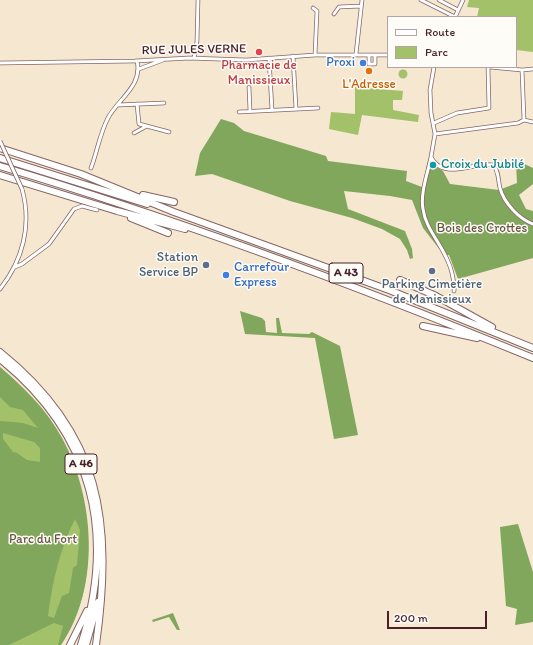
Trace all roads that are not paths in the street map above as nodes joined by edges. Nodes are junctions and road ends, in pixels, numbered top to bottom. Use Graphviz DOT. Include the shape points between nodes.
graph roads {
  1 [pos="198,0"];
  2 [pos="362,0"];
  3 [pos="421,0"];
  4 [pos="439,0"];
  5 [pos="463,0"];
  6 [pos="361,6"];
  7 [pos="313,8"];
  8 [pos="458,10"];
  9 [pos="334,14"];
  10 [pos="453,16"];
  11 [pos="455,16"];
  12 [pos="356,54"];
  13 [pos="314,55"];
  14 [pos="369,55"];
  15 [pos="375,55"];
  16 [pos="387,55"];
  17 [pos="293,56"];
  18 [pos="194,58"];
  19 [pos="269,58"];
  20 [pos="164,60"];
  21 [pos="137,61"];
  22 [pos="0,63"];
  23 [pos="434,68"];
  24 [pos="489,68"];
  25 [pos="500,68"];
  26 [pos="139,70"];
  27 [pos="522,70"];
  28 [pos="533,70"];
  29 [pos="249,87"];
  30 [pos="164,103"];
  31 [pos="137,104"];
  32 [pos="118,105"];
  33 [pos="318,108"];
  34 [pos="296,109"];
  35 [pos="272,110"];
  36 [pos="250,111"];
  37 [pos="238,112"];
  38 [pos="524,120"];
  39 [pos="533,122"];
  40 [pos="434,123"];
  41 [pos="145,127"];
  42 [pos="169,132"];
  43 [pos="134,133"];
  44 [pos="435,134"];
  45 [pos="0,141"];
  46 [pos="0,148"];
  47 [pos="431,157"];
  48 [pos="0,158"];
  49 [pos="0,166"];
  50 [pos="91,168"];
  51 [pos="0,174"];
  52 [pos="120,189"];
  53 [pos="174,202"];
  54 [pos="99,208"];
  55 [pos="174,212"];
  56 [pos="533,224"];
  57 [pos="168,233"];
  58 [pos="231,242"];
  59 [pos="15,267"];
  60 [pos="400,280"];
  61 [pos="0,290"];
  62 [pos="454,291"];
  63 [pos="423,326"];
  64 [pos="514,340"];
  65 [pos="496,343"];
  66 [pos="533,348"];
  67 [pos="0,352"];
  68 [pos="533,358"];
  69 [pos="0,359"];
  70 [pos="103,551"];
  71 [pos="93,596"];
  72 [pos="70,645"];
  73 [pos="81,645"];
  74 [pos="86,645"];
  75 [pos="96,645"];
  1 -- 18 [label="street"];
  2 -- 6 [label="street"];
  3 -- 10 [label="street"];
  4 -- 8 [label="street"];
  5 -- 8 [label="street"];
  6 -- 9 [label="street" via="338,7"];
  6 -- 12 [label="street"];
  7 -- 13 [label="street" via="317,11"];
  8 -- 11 [label="street"];
  12 -- 13 [label="street, RUE JULES VERNE"];
  12 -- 14 [label="street, RUE JULES VERNE"];
  13 -- 17 [label="street, RUE JULES VERNE"];
  14 -- 15 [label="street, RUE JULES VERNE"];
  14 -- 15 [label="street" via="369,64 375,64"];
  15 -- 16 [label="street, RUE JULES VERNE"];
  17 -- 19 [label="street, RUE JULES VERNE"];
  17 -- 34 [label="street"];
  18 -- 19 [label="street, RUE JULES VERNE"];
  18 -- 20 [label="street, RUE JULES VERNE"];
  19 -- 35 [label="street"];
  20 -- 21 [label="street, RUE JULES VERNE"];
  20 -- 26 [label="street"];
  21 -- 22 [label="street, RUE JULES VERNE"];
  21 -- 26 [label="street"];
  23 -- 40 [label="street" via="430,90"];
  24 -- 40 [label="street" via="489,108 457,113"];
  25 -- 27 [label="street"];
  26 -- 32 [label="street" via="135,84"];
  27 -- 28 [label="street"];
  27 -- 38 [label="street"];
  29 -- 36 [label="street"];
  30 -- 31 [label="street"];
  31 -- 32 [label="street"];
  31 -- 41 [label="street" via="138,122"];
  32 -- 50 [label="street" via="106,121"];
  33 -- 34 [label="street"];
  34 -- 35 [label="street"];
  35 -- 36 [label="street"];
  36 -- 37 [label="street"];
  38 -- 39 [label="street"];
  38 -- 44 [label="street" via="518,123"];
  40 -- 44 [label="street"];
  41 -- 42 [label="street"];
  41 -- 43 [label="street"];
  44 -- 47 [label="street"];
  45 -- 59 [label="street, bridge" via="22,190 26,212 23,244"];
  46 -- 52 [label="highway"];
  47 -- 56 [label="street" via="442,168 451,170 493,165 501,192 511,208 526,222"];
  47 -- 62 [label="street" via="422,200 423,210 426,223 449,259"];
  48 -- 55 [label="highway, A 43"];
  49 -- 58 [label="highway, A 43" via="147,212"];
  51 -- 54 [label="highway"];
  52 -- 53 [label="highway"];
  52 -- 55 [label="highway"];
  54 -- 57 [label="highway"];
  54 -- 58 [label="highway"];
  54 -- 59 [label="street" via="76,207 47,246"];
  55 -- 64 [label="highway, A 43" via="343,272"];
  58 -- 65 [label="highway, A 43"];
  59 -- 61 [label="street"];
  60 -- 64 [label="highway" via="436,296"];
  63 -- 65 [label="highway"];
  64 -- 66 [label="highway, A 43"];
  65 -- 68 [label="highway, A 43"];
  67 -- 70 [label="highway, A 46" via="44,393 78,444 97,498"];
  69 -- 71 [label="highway, A 46" via="29,385 51,411 70,440 84,471 97,536 98,558"];
  70 -- 74 [label="highway, A 46" via="98,599"];
  70 -- 75 [label="highway" via="103,591"];
  71 -- 72 [label="highway"];
  71 -- 73 [label="highway, A 46"];
}
